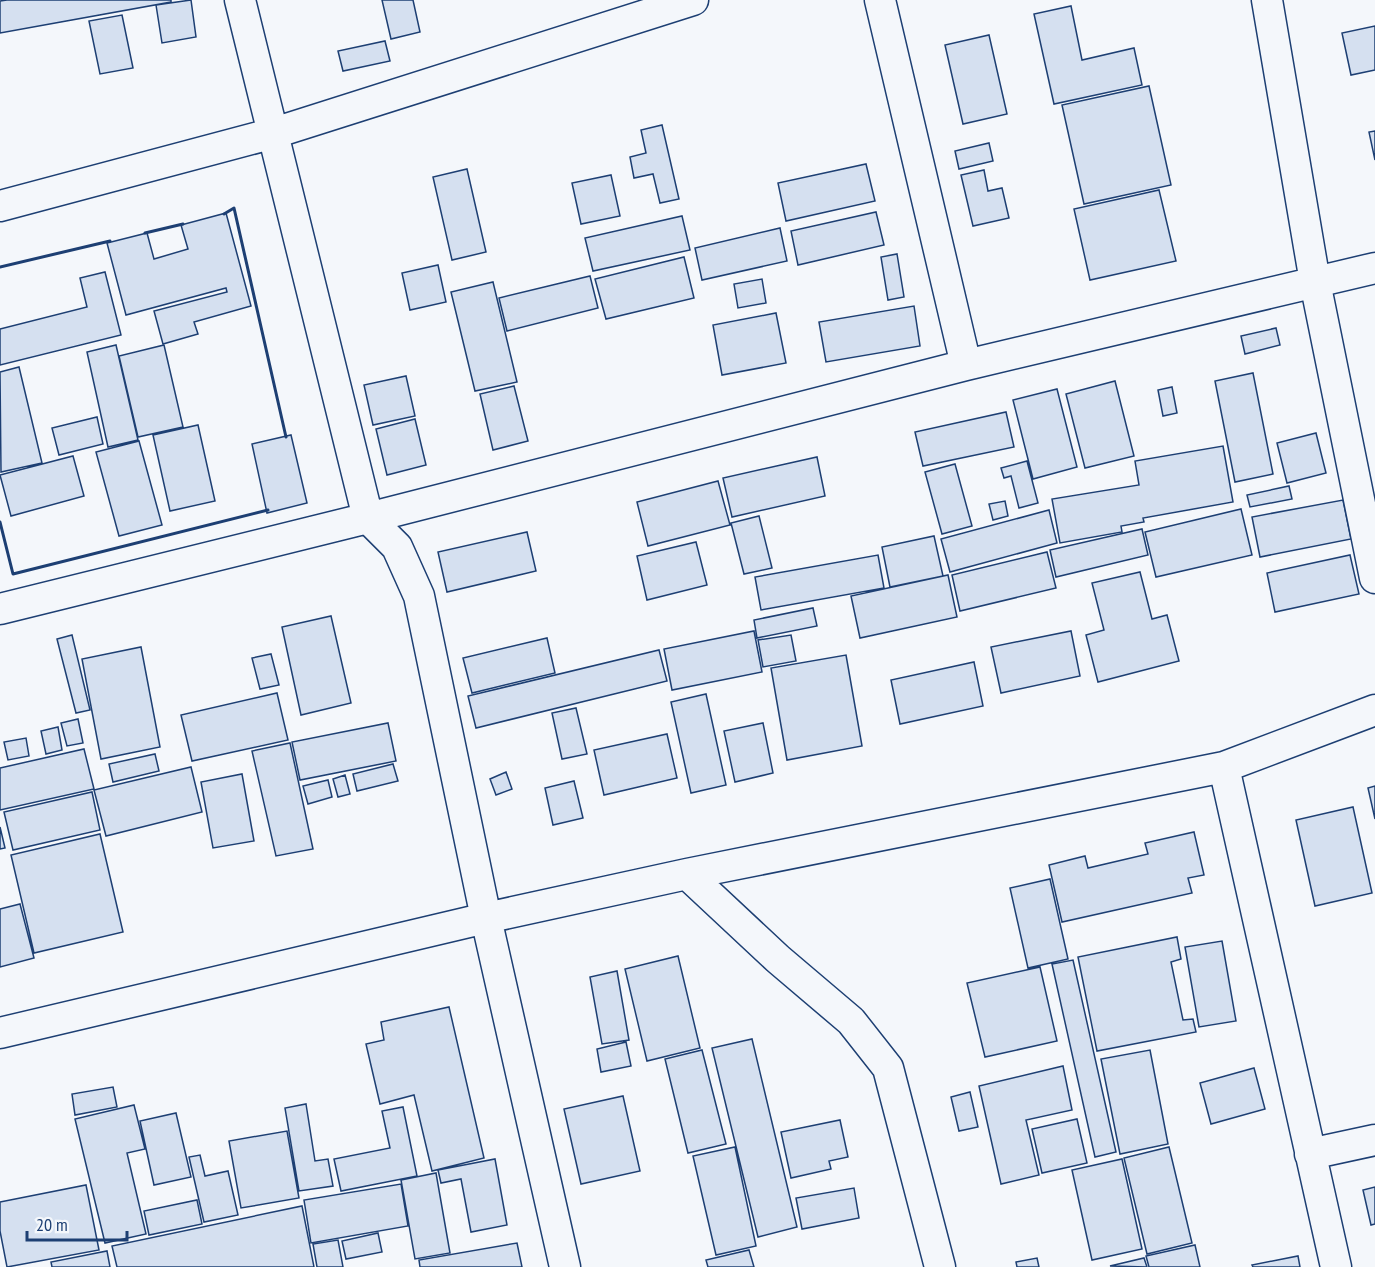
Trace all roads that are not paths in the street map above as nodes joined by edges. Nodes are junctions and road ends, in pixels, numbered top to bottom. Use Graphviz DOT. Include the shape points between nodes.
graph roads {
  1 [pos="240,0"];
  2 [pos="693,0"];
  3 [pos="880,0"];
  4 [pos="1267,0"];
  5 [pos="274,133"];
  6 [pos="0,206"];
  7 [pos="1375,268"];
  8 [pos="1314,282"];
  9 [pos="966,364"];
  10 [pos="368,518"];
  11 [pos="1375,578"];
  12 [pos="0,609"];
  13 [pos="1375,710"];
  14 [pos="1224,767"];
  15 [pos="687,874"];
  16 [pos="486,918"];
  17 [pos="0,1033"];
  18 [pos="1375,1140"];
  19 [pos="1310,1154"];
  20 [pos="566,1267"];
  21 [pos="940,1267"];
  22 [pos="1336,1267"];
  1 -- 5 [label="street"];
  2 -- 5 [label="street"];
  3 -- 9 [label="street"];
  4 -- 8 [label="street"];
  5 -- 6 [label="street"];
  5 -- 10 [label="street"];
  7 -- 8 [label="street"];
  8 -- 9 [label="street"];
  8 -- 11 [label="street"];
  9 -- 10 [label="street"];
  10 -- 12 [label="street"];
  10 -- 16 [label="street" via="397,547 419,596"];
  13 -- 14 [label="street"];
  14 -- 15 [label="street"];
  14 -- 19 [label="street"];
  15 -- 16 [label="street"];
  15 -- 21 [label="street" via="851,1021 888,1068"];
  16 -- 17 [label="street"];
  16 -- 20 [label="street"];
  18 -- 19 [label="street"];
  19 -- 22 [label="street"];
}
